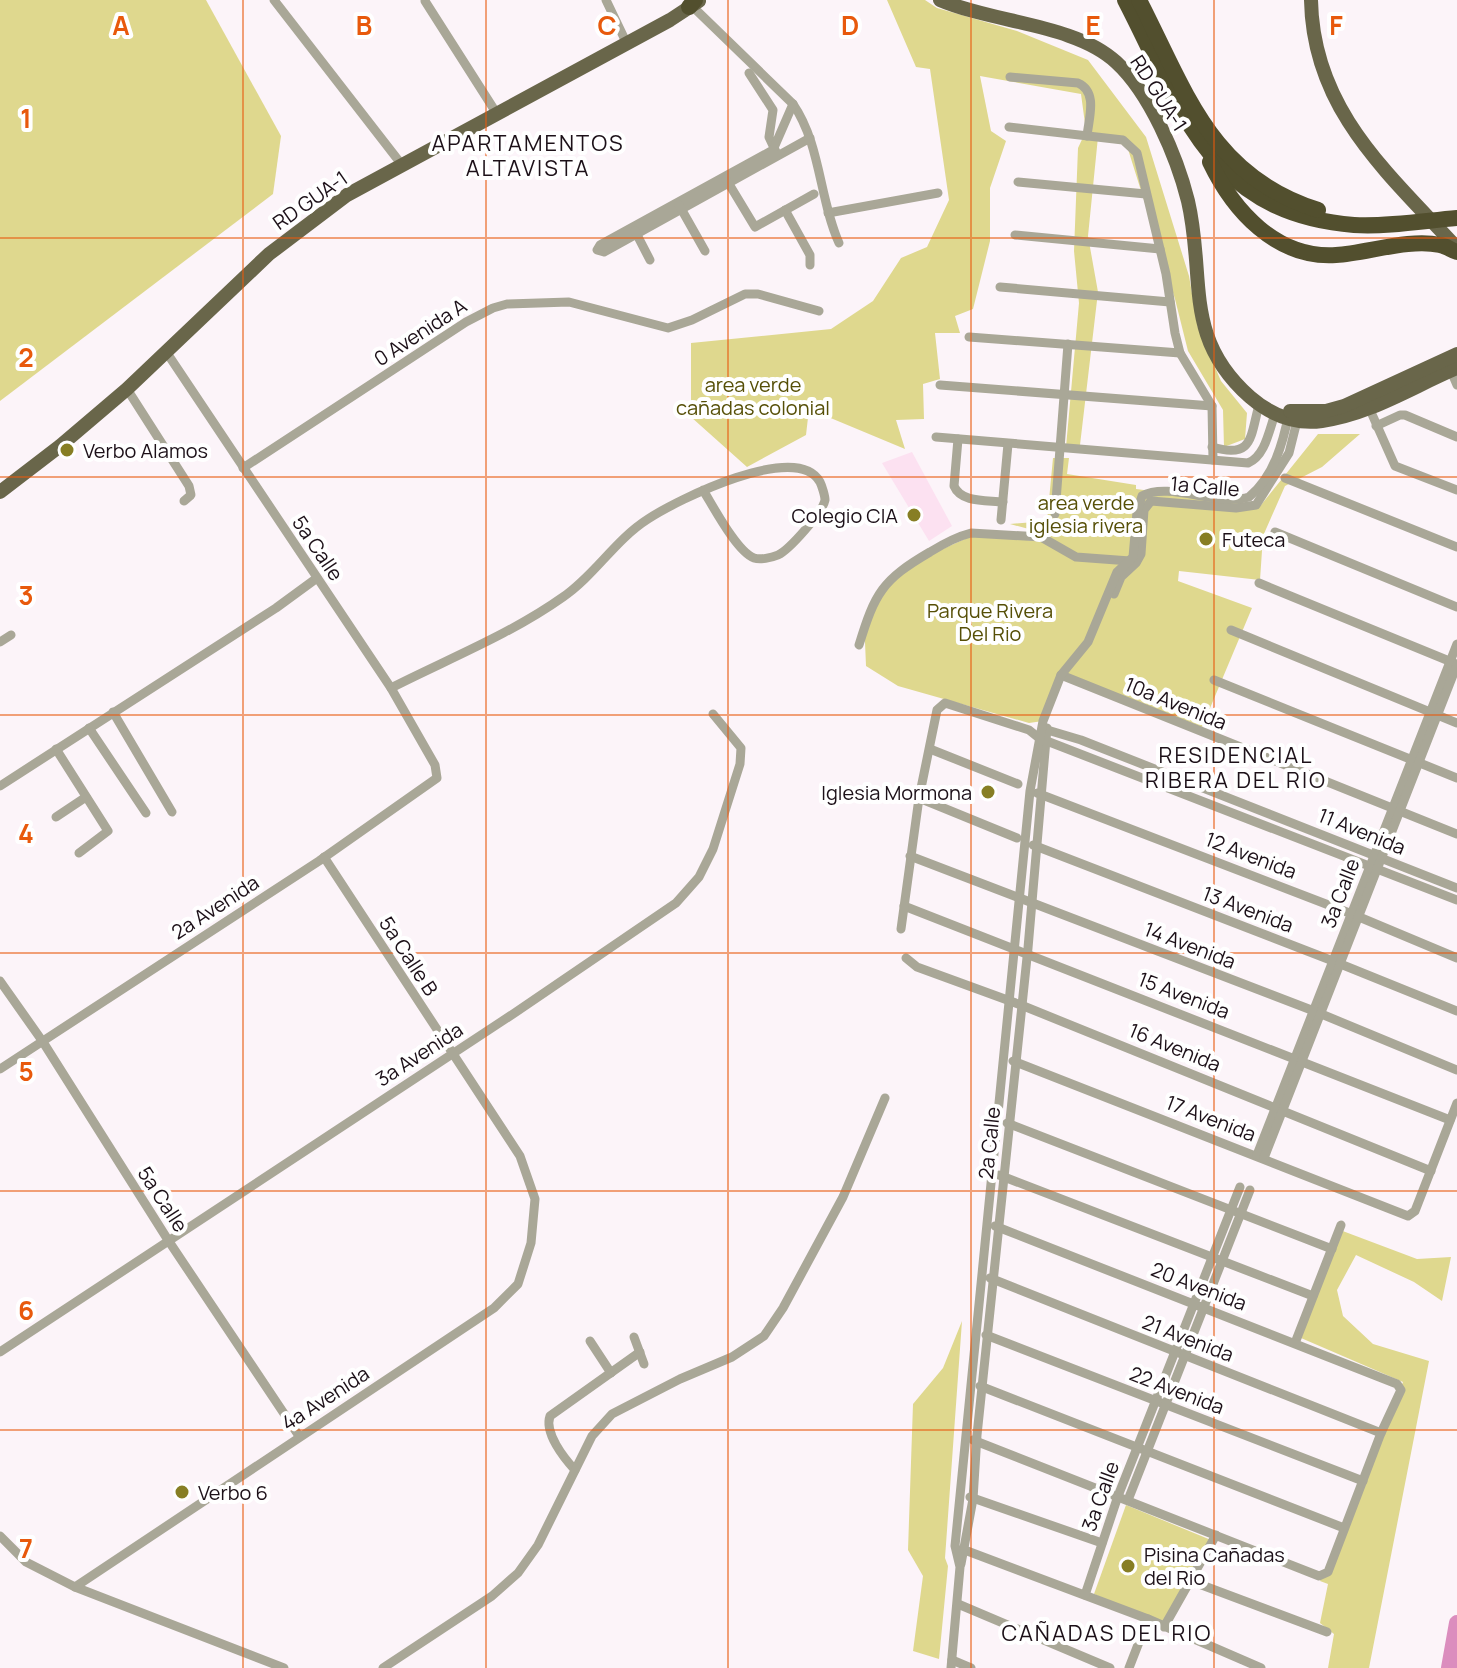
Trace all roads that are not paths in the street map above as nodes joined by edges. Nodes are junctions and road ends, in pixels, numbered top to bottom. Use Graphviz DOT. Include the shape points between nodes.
graph roads {
  1 [pos="274,0"];
  2 [pos="606,0"];
  3 [pos="940,0"];
  4 [pos="1125,0"];
  5 [pos="1139,0"];
  6 [pos="1311,0"];
  7 [pos="425,1"];
  8 [pos="695,2"];
  9 [pos="627,44"];
  10 [pos="749,73"];
  11 [pos="1010,77"];
  12 [pos="793,104"];
  13 [pos="497,114"];
  14 [pos="1009,127"];
  15 [pos="1087,136"];
  16 [pos="810,138"];
  17 [pos="1200,143"];
  18 [pos="775,152"];
  19 [pos="402,165"];
  20 [pos="726,180"];
  21 [pos="1018,182"];
  22 [pos="938,193"];
  23 [pos="814,194"];
  24 [pos="1146,194"];
  25 [pos="679,206"];
  26 [pos="785,210"];
  27 [pos="828,213"];
  28 [pos="1450,214"];
  29 [pos="1406,218"];
  30 [pos="1015,235"];
  31 [pos="839,243"];
  32 [pos="1160,249"];
  33 [pos="1457,250"];
  34 [pos="705,251"];
  35 [pos="650,260"];
  36 [pos="810,265"];
  37 [pos="1000,287"];
  38 [pos="1170,302"];
  39 [pos="819,311"];
  40 [pos="969,337"];
  41 [pos="1068,344"];
  42 [pos="167,353"];
  43 [pos="1180,353"];
  44 [pos="1453,367"];
  45 [pos="1399,381"];
  46 [pos="940,385"];
  47 [pos="127,389"];
  48 [pos="1065,395"];
  49 [pos="1259,405"];
  50 [pos="1212,406"];
  51 [pos="1368,412"];
  52 [pos="1290,416"];
  53 [pos="1376,426"];
  54 [pos="936,437"];
  55 [pos="1457,437"];
  56 [pos="958,439"];
  57 [pos="1008,444"];
  58 [pos="1212,447"];
  59 [pos="1062,448"];
  60 [pos="1213,460"];
  61 [pos="243,468"];
  62 [pos="1285,478"];
  63 [pos="703,490"];
  64 [pos="1457,490"];
  65 [pos="0,492"];
  66 [pos="184,501"];
  67 [pos="1003,502"];
  68 [pos="1055,514"];
  69 [pos="1001,520"];
  70 [pos="1275,532"];
  71 [pos="1457,547"];
  72 [pos="1133,562"];
  73 [pos="317,578"];
  74 [pos="1259,583"];
  75 [pos="1457,607"];
  76 [pos="1231,630"];
  77 [pos="11,635"];
  78 [pos="0,642"];
  79 [pos="1457,644"];
  80 [pos="859,645"];
  81 [pos="1455,664"];
  82 [pos="1064,677"];
  83 [pos="1214,680"];
  84 [pos="391,688"];
  85 [pos="113,712"];
  86 [pos="713,714"];
  87 [pos="1434,714"];
  88 [pos="1457,723"];
  89 [pos="89,728"];
  90 [pos="1044,730"];
  91 [pos="56,749"];
  92 [pos="930,749"];
  93 [pos="1415,762"];
  94 [pos="435,765"];
  95 [pos="1457,778"];
  96 [pos="1018,784"];
  97 [pos="0,786"];
  98 [pos="1036,792"];
  99 [pos="86,797"];
  100 [pos="919,798"];
  101 [pos="1396,810"];
  102 [pos="172,812"];
  103 [pos="146,813"];
  104 [pos="56,817"];
  105 [pos="1457,834"];
  106 [pos="1026,842"];
  107 [pos="79,853"];
  108 [pos="910,856"];
  109 [pos="324,857"];
  110 [pos="1376,862"];
  111 [pos="1457,888"];
  112 [pos="1020,899"];
  113 [pos="1457,900"];
  114 [pos="1032,904"];
  115 [pos="904,906"];
  116 [pos="1355,915"];
  117 [pos="901,929"];
  118 [pos="1015,950"];
  119 [pos="1027,954"];
  120 [pos="906,958"];
  121 [pos="1457,958"];
  122 [pos="1337,962"];
  123 [pos="0,981"];
  124 [pos="1009,1001"];
  125 [pos="1021,1005"];
  126 [pos="1457,1011"];
  127 [pos="1317,1013"];
  128 [pos="43,1042"];
  129 [pos="452,1054"];
  130 [pos="1004,1058"];
  131 [pos="1299,1060"];
  132 [pos="1016,1062"];
  133 [pos="0,1069"];
  134 [pos="1457,1070"];
  135 [pos="885,1098"];
  136 [pos="1457,1103"];
  137 [pos="1279,1109"];
  138 [pos="998,1119"];
  139 [pos="1450,1120"];
  140 [pos="1010,1124"];
  141 [pos="1261,1156"];
  142 [pos="1431,1171"];
  143 [pos="992,1173"];
  144 [pos="1004,1177"];
  145 [pos="1245,1188"];
  146 [pos="535,1199"];
  147 [pos="1236,1211"];
  148 [pos="1341,1225"];
  149 [pos="993,1226"];
  150 [pos="168,1240"];
  151 [pos="1332,1249"];
  152 [pos="1217,1259"];
  153 [pos="983,1276"];
  154 [pos="995,1280"];
  155 [pos="1313,1296"];
  156 [pos="1199,1306"];
  157 [pos="983,1334"];
  158 [pos="634,1337"];
  159 [pos="590,1341"];
  160 [pos="1295,1343"];
  161 [pos="0,1352"];
  162 [pos="640,1352"];
  163 [pos="1180,1354"];
  164 [pos="644,1364"];
  165 [pos="611,1373"];
  166 [pos="978,1385"];
  167 [pos="1161,1403"];
  168 [pos="1381,1433"];
  169 [pos="299,1436"];
  170 [pos="966,1436"];
  171 [pos="977,1441"];
  172 [pos="1142,1450"];
  173 [pos="575,1470"];
  174 [pos="1363,1481"];
  175 [pos="961,1495"];
  176 [pos="1123,1498"];
  177 [pos="973,1499"];
  178 [pos="1344,1528"];
  179 [pos="1216,1535"];
  180 [pos="0,1536"];
  181 [pos="1102,1543"];
  182 [pos="960,1548"];
  183 [pos="1191,1581"];
  184 [pos="75,1587"];
  185 [pos="1085,1595"];
  186 [pos="958,1604"];
  187 [pos="1148,1619"];
  188 [pos="1164,1627"];
  189 [pos="1327,1632"];
  190 [pos="951,1664"];
  191 [pos="284,1668"];
  192 [pos="383,1668"];
  193 [pos="971,1668"];
  194 [pos="1110,1668"];
  195 [pos="1129,1668"];
  196 [pos="1261,1668"];
  1 -- 19 [label="street"];
  2 -- 9 [label="street"];
  3 -- 49 [label="main road, RD GUA-1" via="1074,37 1119,65 1159,123 1180,174 1213,354 1226,375"];
  4 -- 17 [label="highway"];
  5 -- 29 [label="highway" via="1193,109 1240,169 1299,204 1357,216"];
  6 -- 33 [label="main road" via="1317,59 1343,115 1374,158"];
  7 -- 13 [label="street"];
  8 -- 9 [label="main road, RD GUA-1"];
  8 -- 12 [label="street"];
  9 -- 13 [label="main road, RD GUA-1"];
  10 -- 18 [label="street" via="773,110 769,137"];
  11 -- 15 [label="street" via="1087,87"];
  12 -- 16 [label="street"];
  12 -- 18 [label="street"];
  13 -- 19 [label="main road, RD GUA-1"];
  14 -- 15 [label="street"];
  15 -- 24 [label="street" via="1129,143 1137,153"];
  16 -- 18 [label="street"];
  16 -- 27 [label="street"];
  17 -- 29 [label="highway" via="1230,176 1277,208 1356,225"];
  17 -- 33 [label="highway" via="1241,212 1294,248 1333,255 1422,244"];
  18 -- 20 [label="street"];
  19 -- 42 [label="main road, RD GUA-1" via="312,219"];
  20 -- 25 [label="street"];
  20 -- 26 [label="street" via="753,227"];
  21 -- 24 [label="street"];
  22 -- 27 [label="street"];
  23 -- 26 [label="street"];
  24 -- 32 [label="street"];
  25 -- 34 [label="street"];
  25 -- 35 [label="street" via="635,230"];
  26 -- 36 [label="street" via="810,255"];
  27 -- 31 [label="street"];
  28 -- 29 [label="highway"];
  30 -- 32 [label="street"];
  32 -- 38 [label="street"];
  37 -- 38 [label="street"];
  38 -- 43 [label="street"];
  39 -- 61 [label="street, 0 Avenida A" via="745,294 668,328 569,302 493,308"];
  40 -- 41 [label="street"];
  41 -- 43 [label="street"];
  41 -- 48 [label="street"];
  42 -- 47 [label="main road, RD GUA-1"];
  42 -- 61 [label="street, 5a Calle"];
  43 -- 50 [label="street"];
  44 -- 45 [label="main road"];
  44 -- 51 [label="main road"];
  45 -- 51 [label="main road"];
  45 -- 52 [label="main road" via="1344,406"];
  46 -- 48 [label="street"];
  47 -- 65 [label="main road, RD GUA-1"];
  47 -- 66 [label="street" via="189,486 191,495"];
  48 -- 50 [label="street"];
  48 -- 59 [label="street"];
  49 -- 52 [label="main road, RD GUA-1"];
  49 -- 58 [label="street" via="1247,446 1229,452"];
  50 -- 58 [label="street"];
  51 -- 52 [label="main road" via="1336,418"];
  51 -- 53 [label="street"];
  52 -- 60 [label="street" via="1257,460"];
  52 -- 72 [label="street, 1a Calle" via="1274,464 1249,497 1161,492 1138,505"];
  53 -- 55 [label="street" via="1405,415"];
  53 -- 64 [label="street" via="1395,466"];
  54 -- 56 [label="street"];
  56 -- 57 [label="street"];
  56 -- 67 [label="street" via="957,493"];
  57 -- 59 [label="street"];
  57 -- 67 [label="street"];
  58 -- 60 [label="street"];
  59 -- 60 [label="street"];
  59 -- 68 [label="street"];
  61 -- 73 [label="street, 5a Calle"];
  62 -- 71 [label="street"];
  63 -- 63 [label="street" via="741,548 764,558 789,547 825,499 813,473 784,466"];
  63 -- 84 [label="street" via="646,520 562,598"];
  67 -- 69 [label="street"];
  70 -- 75 [label="street"];
  72 -- 80 [label="street" via="1076,557 1041,537 960,536 888,581 871,605"];
  72 -- 82 [label="street, 1a Calle" via="1121,577 1093,643"];
  73 -- 84 [label="street, 5a Calle"];
  73 -- 85 [label="street"];
  74 -- 81 [label="street"];
  76 -- 87 [label="street"];
  77 -- 78 [label="street"];
  79 -- 81 [label="street, 3a Calle"];
  81 -- 87 [label="street, 3a Calle"];
  82 -- 90 [label="street, 1a Calle"];
  82 -- 101 [label="street, 10a Avenida"];
  83 -- 93 [label="street"];
  84 -- 94 [label="street, 5a Calle"];
  85 -- 89 [label="street"];
  85 -- 102 [label="street"];
  86 -- 129 [label="street, 3a Avenida" via="741,748 740,764 699,877 676,903"];
  87 -- 88 [label="street"];
  87 -- 93 [label="street, 3a Calle"];
  89 -- 91 [label="street"];
  89 -- 103 [label="street"];
  90 -- 92 [label="street, 11 Avenida" via="1029,730 948,703 937,710"];
  90 -- 98 [label="street, 2a Calle"];
  90 -- 110 [label="street, 11 Avenida"];
  91 -- 97 [label="street"];
  91 -- 99 [label="street"];
  92 -- 96 [label="street"];
  92 -- 100 [label="street"];
  93 -- 95 [label="street"];
  93 -- 101 [label="street, 3a Calle"];
  94 -- 109 [label="street, 2a Avenida" via="434,782"];
  98 -- 106 [label="street, 2a Calle"];
  98 -- 116 [label="street, 12 Avenida"];
  99 -- 104 [label="street"];
  99 -- 107 [label="street" via="108,831"];
  100 -- 106 [label="street, 13 Avenida"];
  100 -- 108 [label="street"];
  101 -- 105 [label="street, 10a Avenida"];
  101 -- 110 [label="street, 3a Calle"];
  106 -- 112 [label="street, 2a Calle"];
  106 -- 114 [label="street, 2a Calle"];
  106 -- 122 [label="street, 13 Avenida"];
  108 -- 112 [label="street, 14 Avenida"];
  108 -- 115 [label="street"];
  109 -- 128 [label="street, 2a Avenida"];
  109 -- 129 [label="street, 5a Calle B"];
  110 -- 111 [label="street, 11 Avenida"];
  110 -- 113 [label="street, 11 Avenida"];
  110 -- 116 [label="street, 3a Calle"];
  112 -- 114 [label="street, 14 Avenida"];
  112 -- 118 [label="street, 2a Calle"];
  114 -- 119 [label="street, 2a Calle"];
  114 -- 127 [label="street, 14 Avenida"];
  115 -- 117 [label="street"];
  115 -- 118 [label="street, 15 Avenida"];
  116 -- 121 [label="street, 12 Avenida"];
  116 -- 122 [label="street, 3a Calle"];
  118 -- 119 [label="street, 15 Avenida"];
  118 -- 124 [label="street, 2a Calle"];
  119 -- 125 [label="street, 2a Calle"];
  119 -- 131 [label="street, 15 Avenida"];
  120 -- 124 [label="street, 16 Avenida" via="917,967"];
  122 -- 126 [label="street, 13 Avenida"];
  122 -- 127 [label="street, 3a Calle"];
  123 -- 128 [label="street, 5a Calle"];
  124 -- 125 [label="street, 16 Avenida"];
  124 -- 130 [label="street, 2a Calle"];
  125 -- 132 [label="street, 2a Calle"];
  125 -- 137 [label="street, 16 Avenida"];
  127 -- 131 [label="street, 3a Calle"];
  127 -- 134 [label="street, 14 Avenida"];
  128 -- 133 [label="street, 2a Avenida"];
  128 -- 150 [label="street, 5a Calle"];
  129 -- 146 [label="street, 5a Calle B" via="520,1156"];
  129 -- 150 [label="street, 3a Avenida"];
  130 -- 132 [label="street, 17 Avenida"];
  130 -- 138 [label="street, 2a Calle"];
  131 -- 137 [label="street, 3a Calle"];
  131 -- 139 [label="street, 15 Avenida"];
  132 -- 140 [label="street, 2a Calle"];
  132 -- 141 [label="street, 17 Avenida"];
  135 -- 173 [label="street" via="843,1197 764,1336 732,1357 612,1414 592,1436"];
  136 -- 139 [label="street"];
  137 -- 141 [label="street, 3a Calle"];
  137 -- 142 [label="street, 16 Avenida"];
  138 -- 140 [label="street"];
  138 -- 143 [label="street, 2a Calle"];
  139 -- 142 [label="street"];
  140 -- 144 [label="street, 2a Calle"];
  140 -- 147 [label="street"];
  141 -- 142 [label="street, 17 Avenida" via="1404,1215 1415,1211"];
  143 -- 144 [label="street"];
  143 -- 149 [label="street, 2a Calle"];
  144 -- 149 [label="street, 2a Calle"];
  144 -- 152 [label="street"];
  145 -- 147 [label="street, 3a Calle"];
  146 -- 169 [label="street, 4a Avenida" via="531,1243 518,1284 494,1308"];
  147 -- 151 [label="street"];
  147 -- 152 [label="street, 3a Calle"];
  148 -- 151 [label="street"];
  149 -- 153 [label="street, 2a Calle"];
  149 -- 154 [label="street, 2a Calle"];
  149 -- 156 [label="street, 20 Avenida"];
  150 -- 161 [label="street, 3a Avenida"];
  150 -- 169 [label="street, 5a Calle"];
  151 -- 155 [label="street"];
  152 -- 155 [label="street"];
  152 -- 156 [label="street, 3a Calle"];
  153 -- 154 [label="street, 21 Avenida"];
  153 -- 157 [label="street, 2a Calle"];
  154 -- 157 [label="street, 2a Calle"];
  154 -- 163 [label="street, 21 Avenida"];
  155 -- 160 [label="street"];
  156 -- 160 [label="street, 20 Avenida"];
  156 -- 163 [label="street, 3a Calle"];
  157 -- 166 [label="street, 2a Calle"];
  157 -- 167 [label="street, 22 Avenida"];
  158 -- 162 [label="street"];
  159 -- 165 [label="street"];
  160 -- 168 [label="street, 20 Avenida" via="1397,1384 1401,1390"];
  162 -- 164 [label="street"];
  162 -- 165 [label="street"];
  163 -- 167 [label="street, 3a Calle"];
  163 -- 168 [label="street, 21 Avenida"];
  165 -- 173 [label="street" via="547,1422"];
  166 -- 170 [label="street, 2a Calle"];
  166 -- 171 [label="street, 2a Calle"];
  166 -- 172 [label="street"];
  167 -- 172 [label="street, 3a Calle"];
  167 -- 174 [label="street, 22 Avenida"];
  168 -- 174 [label="street"];
  169 -- 184 [label="street, 4a Avenida"];
  170 -- 171 [label="street"];
  170 -- 175 [label="street, 2a Calle"];
  171 -- 176 [label="street"];
  171 -- 177 [label="street, 2a Calle"];
  172 -- 176 [label="street, 3a Calle"];
  172 -- 178 [label="street"];
  173 -- 192 [label="street" via="518,1573"];
  174 -- 178 [label="street"];
  175 -- 177 [label="street"];
  175 -- 182 [label="street, 2a Calle"];
  176 -- 179 [label="street"];
  176 -- 181 [label="street, 3a Calle"];
  177 -- 181 [label="street"];
  177 -- 182 [label="street, 2a Calle"];
  178 -- 179 [label="street" via="1328,1572 1319,1576"];
  179 -- 183 [label="street"];
  180 -- 184 [label="street" via="26,1562"];
  181 -- 185 [label="street, 3a Calle"];
  182 -- 185 [label="street"];
  182 -- 186 [label="street, 2a Calle"];
  183 -- 188 [label="street"];
  183 -- 189 [label="street"];
  184 -- 191 [label="street"];
  185 -- 187 [label="street"];
  186 -- 190 [label="street, 2a Calle"];
  186 -- 194 [label="street"];
  187 -- 188 [label="street"];
  187 -- 195 [label="street"];
  188 -- 196 [label="street"];
  190 -- 193 [label="street"];
}
